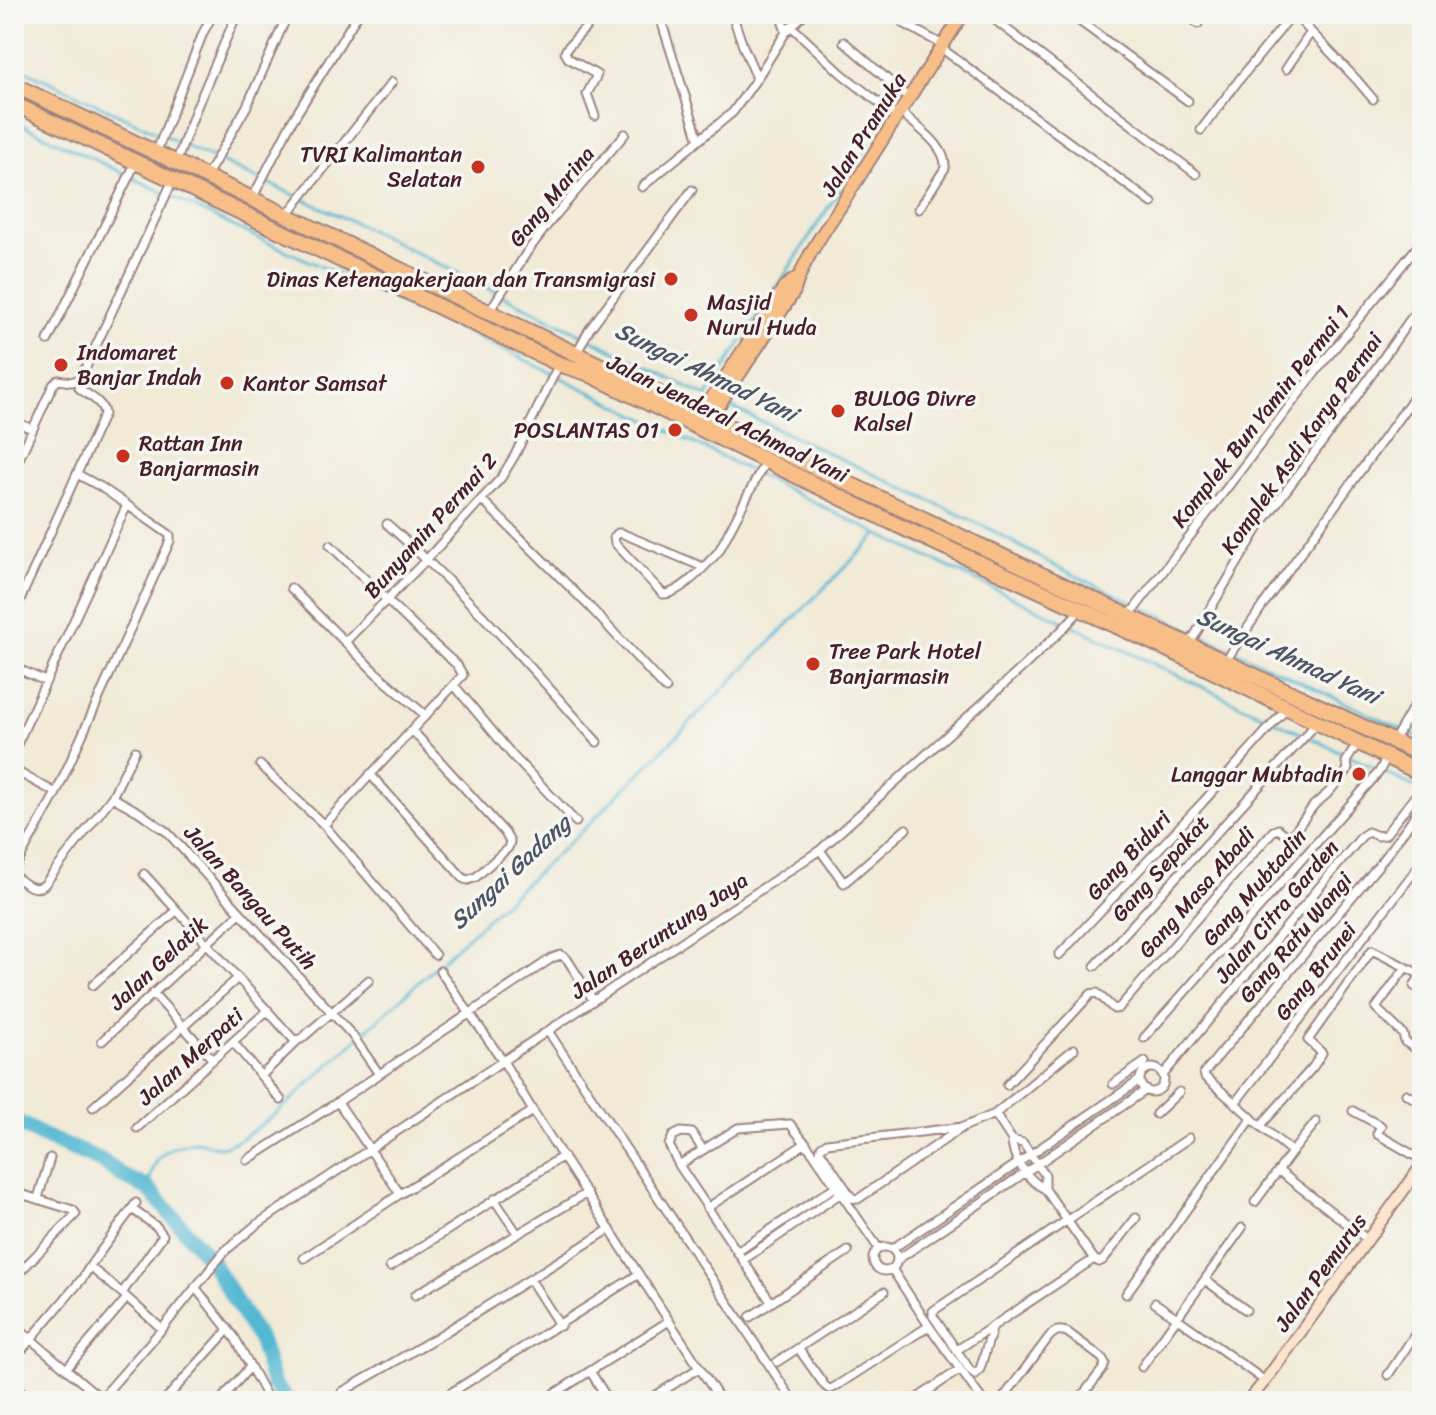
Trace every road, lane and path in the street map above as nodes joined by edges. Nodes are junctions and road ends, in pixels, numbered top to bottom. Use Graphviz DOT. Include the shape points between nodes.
graph roads {
  1 [pos="22,14"];
  2 [pos="213,14"];
  3 [pos="237,14"];
  4 [pos="288,14"];
  5 [pos="358,14"];
  6 [pos="614,14"];
  7 [pos="659,14"];
  8 [pos="732,14"];
  9 [pos="780,14"];
  10 [pos="804,14"];
  11 [pos="963,14"];
  12 [pos="987,14"];
  13 [pos="1070,14"];
  14 [pos="1189,14"];
  15 [pos="1293,14"];
  16 [pos="1416,14"];
  17 [pos="903,23"];
  18 [pos="1422,23"];
  19 [pos="1198,24"];
  20 [pos="789,29"];
  21 [pos="14,31"];
  22 [pos="1311,32"];
  23 [pos="844,42"];
  24 [pos="942,46"];
  25 [pos="1286,69"];
  26 [pos="757,78"];
  27 [pos="392,82"];
  28 [pos="14,85"];
  29 [pos="909,98"];
  30 [pos="1373,99"];
  31 [pos="1188,101"];
  32 [pos="14,104"];
  33 [pos="898,114"];
  34 [pos="595,116"];
  35 [pos="1201,130"];
  36 [pos="625,134"];
  37 [pos="699,140"];
  38 [pos="156,153"];
  39 [pos="176,163"];
  40 [pos="135,166"];
  41 [pos="1196,174"];
  42 [pos="206,177"];
  43 [pos="170,186"];
  44 [pos="642,187"];
  45 [pos="692,190"];
  46 [pos="252,199"];
  47 [pos="1152,203"];
  48 [pos="919,209"];
  49 [pos="287,215"];
  50 [pos="1422,241"];
  51 [pos="1414,249"];
  52 [pos="1422,256"];
  53 [pos="430,284"];
  54 [pos="445,291"];
  55 [pos="423,299"];
  56 [pos="1421,304"];
  57 [pos="438,307"];
  58 [pos="489,312"];
  59 [pos="48,340"];
  60 [pos="576,354"];
  61 [pos="557,368"];
  62 [pos="81,378"];
  63 [pos="1422,386"];
  64 [pos="709,411"];
  65 [pos="14,421"];
  66 [pos="32,429"];
  67 [pos="763,465"];
  68 [pos="14,470"];
  69 [pos="77,474"];
  70 [pos="482,500"];
  71 [pos="127,505"];
  72 [pos="387,524"];
  73 [pos="330,545"];
  74 [pos="427,559"];
  75 [pos="703,567"];
  76 [pos="291,588"];
  77 [pos="388,600"];
  78 [pos="1135,608"];
  79 [pos="1081,609"];
  80 [pos="14,613"];
  81 [pos="346,641"];
  82 [pos="1189,645"];
  83 [pos="1225,662"];
  84 [pos="14,667"];
  85 [pos="45,681"];
  86 [pos="454,685"];
  87 [pos="666,689"];
  88 [pos="1265,689"];
  89 [pos="1422,692"];
  90 [pos="425,715"];
  91 [pos="1279,717"];
  92 [pos="412,730"];
  93 [pos="1309,731"];
  94 [pos="1399,732"];
  95 [pos="597,742"];
  96 [pos="14,751"];
  97 [pos="135,751"];
  98 [pos="1352,752"];
  99 [pos="1422,755"];
  100 [pos="260,765"];
  101 [pos="1382,766"];
  102 [pos="14,770"];
  103 [pos="370,774"];
  104 [pos="1422,774"];
  105 [pos="1420,790"];
  106 [pos="56,793"];
  107 [pos="112,797"];
  108 [pos="1422,804"];
  109 [pos="576,822"];
  110 [pos="324,825"];
  111 [pos="906,829"];
  112 [pos="820,850"];
  113 [pos="1422,862"];
  114 [pos="14,869"];
  115 [pos="144,874"];
  116 [pos="14,876"];
  117 [pos="176,911"];
  118 [pos="240,913"];
  119 [pos="206,942"];
  120 [pos="435,955"];
  121 [pos="1059,955"];
  122 [pos="1095,966"];
  123 [pos="1406,967"];
  124 [pos="440,971"];
  125 [pos="1421,974"];
  126 [pos="238,978"];
  127 [pos="369,980"];
  128 [pos="93,985"];
  129 [pos="1422,990"];
  130 [pos="153,993"];
  131 [pos="593,1000"];
  132 [pos="268,1010"];
  133 [pos="331,1011"];
  134 [pos="470,1012"];
  135 [pos="183,1027"];
  136 [pos="548,1031"];
  137 [pos="1144,1038"];
  138 [pos="102,1041"];
  139 [pos="297,1041"];
  140 [pos="233,1042"];
  141 [pos="1074,1049"];
  142 [pos="1422,1052"];
  143 [pos="213,1060"];
  144 [pos="503,1061"];
  145 [pos="1140,1071"];
  146 [pos="379,1074"];
  147 [pos="1163,1075"];
  148 [pos="261,1076"];
  149 [pos="1113,1084"];
  150 [pos="1007,1085"];
  151 [pos="1160,1089"];
  152 [pos="1146,1090"];
  153 [pos="1406,1094"];
  154 [pos="281,1100"];
  155 [pos="338,1102"];
  156 [pos="1235,1103"];
  157 [pos="1422,1103"];
  158 [pos="93,1107"];
  159 [pos="1162,1107"];
  160 [pos="533,1111"];
  161 [pos="1353,1111"];
  162 [pos="995,1114"];
  163 [pos="1156,1114"];
  164 [pos="1251,1118"];
  165 [pos="1316,1122"];
  166 [pos="1263,1123"];
  167 [pos="963,1127"];
  168 [pos="137,1128"];
  169 [pos="1189,1138"];
  170 [pos="1012,1140"];
  171 [pos="806,1143"];
  172 [pos="369,1149"];
  173 [pos="703,1150"];
  174 [pos="1292,1152"];
  175 [pos="1031,1154"];
  176 [pos="563,1156"];
  177 [pos="50,1158"];
  178 [pos="247,1160"];
  179 [pos="1422,1162"];
  180 [pos="1019,1163"];
  181 [pos="1038,1164"];
  182 [pos="679,1165"];
  183 [pos="1279,1171"];
  184 [pos="1026,1172"];
  185 [pos="836,1186"];
  186 [pos="1045,1189"];
  187 [pos="14,1192"];
  188 [pos="587,1193"];
  189 [pos="841,1193"];
  190 [pos="400,1194"];
  191 [pos="38,1198"];
  192 [pos="494,1199"];
  193 [pos="1255,1202"];
  194 [pos="707,1208"];
  195 [pos="1136,1218"];
  196 [pos="1067,1220"];
  197 [pos="1242,1228"];
  198 [pos="610,1229"];
  199 [pos="517,1233"];
  200 [pos="1368,1240"];
  201 [pos="879,1249"];
  202 [pos="892,1249"];
  203 [pos="848,1251"];
  204 [pos="737,1252"];
  205 [pos="304,1258"];
  206 [pos="743,1260"];
  207 [pos="897,1260"];
  208 [pos="1095,1260"];
  209 [pos="90,1267"];
  210 [pos="390,1267"];
  211 [pos="892,1269"];
  212 [pos="639,1274"];
  213 [pos="14,1278"];
  214 [pos="530,1279"];
  215 [pos="1205,1280"];
  216 [pos="195,1287"];
  217 [pos="884,1292"];
  218 [pos="1126,1294"];
  219 [pos="125,1295"];
  220 [pos="415,1295"];
  221 [pos="771,1302"];
  222 [pos="1155,1303"];
  223 [pos="1246,1310"];
  224 [pos="750,1317"];
  225 [pos="1177,1318"];
  226 [pos="669,1321"];
  227 [pos="1422,1324"];
  228 [pos="14,1325"];
  229 [pos="560,1326"];
  230 [pos="929,1326"];
  231 [pos="993,1326"];
  232 [pos="162,1329"];
  233 [pos="228,1330"];
  234 [pos="32,1339"];
  235 [pos="798,1348"];
  236 [pos="957,1350"];
  237 [pos="14,1359"];
  238 [pos="777,1362"];
  239 [pos="1142,1367"];
  240 [pos="67,1368"];
  241 [pos="249,1368"];
  242 [pos="699,1368"];
  243 [pos="959,1370"];
  244 [pos="590,1371"];
  245 [pos="1388,1375"];
  246 [pos="1265,1381"];
  247 [pos="14,1386"];
  248 [pos="102,1400"];
  249 [pos="32,1401"];
  250 [pos="164,1401"];
  251 [pos="220,1401"];
  252 [pos="269,1401"];
  253 [pos="342,1401"];
  254 [pos="438,1401"];
  255 [pos="543,1401"];
  256 [pos="609,1401"];
  257 [pos="647,1401"];
  258 [pos="721,1401"];
  259 [pos="793,1401"];
  260 [pos="913,1401"];
  261 [pos="983,1401"];
  262 [pos="1001,1401"];
  263 [pos="1078,1401"];
  264 [pos="1249,1401"];
  1 -- 21 [label="street"];
  2 -- 38 [label="street"];
  3 -- 39 [label="street"];
  4 -- 42 [label="street" via="247,106"];
  5 -- 46 [label="street"];
  6 -- 34 [label="street" via="589,24 565,52 597,75 587,94"];
  7 -- 37 [label="street"];
  8 -- 26 [label="street"];
  9 -- 20 [label="street"];
  10 -- 20 [label="street"];
  11 -- 24 [label="main road, Jalan Pramuka"];
  12 -- 41 [label="street"];
  13 -- 31 [label="street"];
  14 -- 19 [label="street"];
  15 -- 22 [label="street"];
  15 -- 35 [label="street"];
  16 -- 18 [label="street"];
  17 -- 24 [label="street"];
  20 -- 26 [label="street"];
  20 -- 33 [label="street"];
  22 -- 25 [label="street"];
  22 -- 30 [label="street"];
  23 -- 29 [label="street"];
  24 -- 29 [label="main road, Jalan Pramuka"];
  24 -- 47 [label="street"];
  26 -- 37 [label="street" via="733,112"];
  27 -- 49 [label="street"];
  28 -- 38 [label="highway, Jalan Jenderal Achmad Yani"];
  29 -- 33 [label="main road, Jalan Pramuka"];
  32 -- 40 [label="highway, Jalan Jenderal Achmad Yani"];
  33 -- 48 [label="street" via="942,150 946,161"];
  33 -- 64 [label="main road, Jalan Pramuka" via="798,277 794,292"];
  36 -- 58 [label="street, Gang Marina" via="549,223"];
  37 -- 44 [label="street"];
  38 -- 39 [label="highway, Jalan Jenderal Achmad Yani"];
  39 -- 42 [label="highway, Jalan Jenderal Achmad Yani"];
  40 -- 43 [label="highway, Jalan Jenderal Achmad Yani"];
  40 -- 59 [label="street"];
  42 -- 46 [label="highway, Jalan Jenderal Achmad Yani"];
  43 -- 55 [label="highway, Jalan Jenderal Achmad Yani"];
  43 -- 62 [label="street"];
  45 -- 60 [label="street"];
  46 -- 49 [label="highway, Jalan Jenderal Achmad Yani"];
  49 -- 53 [label="highway, Jalan Jenderal Achmad Yani"];
  50 -- 51 [label="street, Komplek Bun Yamin Permai 1"];
  51 -- 52 [label="street"];
  51 -- 78 [label="street, Komplek Bun Yamin Permai 1"];
  53 -- 54 [label="highway, Jalan Jenderal Achmad Yani"];
  53 -- 55 [label="highway"];
  54 -- 57 [label="highway"];
  54 -- 58 [label="highway, Jalan Jenderal Achmad Yani"];
  55 -- 57 [label="highway, Jalan Jenderal Achmad Yani"];
  56 -- 82 [label="street, Komplek Asdi Karya Permai" via="1259,527"];
  57 -- 61 [label="highway, Jalan Jenderal Achmad Yani"];
  58 -- 60 [label="highway, Jalan Jenderal Achmad Yani"];
  60 -- 64 [label="highway, Jalan Jenderal Achmad Yani"];
  61 -- 64 [label="highway, Jalan Jenderal Achmad Yani"];
  61 -- 70 [label="street, Bunyamin Permai 2" via="515,455"];
  62 -- 66 [label="street" via="55,382"];
  62 -- 69 [label="street" via="79,388 104,412"];
  63 -- 83 [label="street"];
  64 -- 67 [label="highway, Jalan Jenderal Achmad Yani"];
  64 -- 78 [label="highway, Jalan Jenderal Achmad Yani"];
  65 -- 66 [label="street"];
  66 -- 68 [label="street"];
  67 -- 75 [label="street" via="719,551"];
  67 -- 79 [label="highway, Jalan Jenderal Achmad Yani"];
  69 -- 71 [label="street"];
  69 -- 80 [label="street"];
  70 -- 74 [label="street, Bunyamin Permai 2"];
  70 -- 87 [label="street"];
  71 -- 85 [label="street"];
  71 -- 106 [label="street" via="170,535 170,541"];
  72 -- 74 [label="street"];
  73 -- 77 [label="street"];
  74 -- 77 [label="street, Bunyamin Permai 2"];
  74 -- 95 [label="street"];
  75 -- 75 [label="street" via="675,592 663,594 614,537 621,533"];
  76 -- 81 [label="street"];
  77 -- 81 [label="street, Bunyamin Permai 2"];
  77 -- 86 [label="street" via="461,670"];
  78 -- 82 [label="highway, Jalan Jenderal Achmad Yani"];
  79 -- 88 [label="highway, Jalan Jenderal Achmad Yani"];
  79 -- 112 [label="street, Jalan Beruntung Jaya"];
  81 -- 90 [label="street"];
  82 -- 83 [label="highway, Jalan Jenderal Achmad Yani"];
  83 -- 88 [label="highway, Jalan Jenderal Achmad Yani"];
  84 -- 85 [label="street"];
  85 -- 96 [label="street"];
  86 -- 90 [label="street"];
  86 -- 109 [label="street"];
  88 -- 91 [label="highway, Jalan Jenderal Achmad Yani"];
  88 -- 94 [label="highway, Jalan Jenderal Achmad Yani"];
  89 -- 94 [label="street"];
  90 -- 92 [label="street"];
  91 -- 93 [label="highway, Jalan Jenderal Achmad Yani"];
  91 -- 121 [label="street, Gang Biduri"];
  92 -- 103 [label="street"];
  92 -- 103 [label="street" via="505,833 508,848 476,877 464,879"];
  93 -- 98 [label="highway, Jalan Jenderal Achmad Yani"];
  93 -- 122 [label="street, Gang Sepakat"];
  94 -- 99 [label="highway, Jalan Jenderal Achmad Yani"];
  97 -- 107 [label="street"];
  98 -- 101 [label="highway, Jalan Jenderal Achmad Yani"];
  98 -- 150 [label="street, Gang Masa Abadi" via="1347,771 1292,835 1273,831 1119,1008 1091,994"];
  100 -- 110 [label="street"];
  101 -- 104 [label="highway, Jalan Jenderal Achmad Yani"];
  101 -- 137 [label="street, Gang Mubtadin"];
  102 -- 106 [label="street"];
  103 -- 110 [label="street"];
  105 -- 147 [label="street, Jalan Citra Garden" via="1385,835 1362,836"];
  106 -- 114 [label="street"];
  107 -- 116 [label="street" via="41,887"];
  107 -- 118 [label="street, Jalan Bangau Putih" via="167,832"];
  108 -- 156 [label="street, Gang Ratu Wangi" via="1378,866 1204,1073"];
  110 -- 120 [label="street"];
  111 -- 112 [label="street" via="844,883"];
  112 -- 131 [label="street, Jalan Beruntung Jaya"];
  113 -- 156 [label="street, Gang Brunei"];
  115 -- 117 [label="street"];
  117 -- 119 [label="street"];
  117 -- 128 [label="street"];
  118 -- 119 [label="street, Jalan Gelatik"];
  118 -- 133 [label="street, Jalan Bangau Putih"];
  119 -- 126 [label="street"];
  119 -- 130 [label="street, Jalan Gelatik"];
  123 -- 125 [label="street"];
  123 -- 142 [label="street" via="1376,1008 1405,1042"];
  123 -- 166 [label="street" via="1372,950 1308,1040 1322,1053"];
  124 -- 134 [label="street"];
  125 -- 129 [label="street" via="1414,986"];
  126 -- 132 [label="street"];
  126 -- 135 [label="street"];
  127 -- 133 [label="street"];
  130 -- 135 [label="street"];
  130 -- 138 [label="street, Jalan Gelatik"];
  131 -- 134 [label="street" via="561,955"];
  131 -- 136 [label="street, Jalan Beruntung Jaya"];
  132 -- 139 [label="street"];
  132 -- 140 [label="street, Jalan Merpati"];
  133 -- 139 [label="street"];
  133 -- 146 [label="street, Jalan Bangau Putih"];
  134 -- 144 [label="street"];
  134 -- 146 [label="street"];
  135 -- 143 [label="street"];
  135 -- 158 [label="street"];
  136 -- 144 [label="street, Jalan Beruntung Jaya"];
  136 -- 259 [label="street"];
  139 -- 148 [label="street"];
  140 -- 143 [label="street, Jalan Merpati"];
  140 -- 148 [label="street"];
  141 -- 162 [label="street"];
  143 -- 168 [label="street, Jalan Merpati"];
  144 -- 160 [label="street"];
  144 -- 172 [label="street, Jalan Beruntung Jaya"];
  145 -- 147 [label="street" via="1158,1069"];
  145 -- 149 [label="street"];
  145 -- 152 [label="street"];
  145 -- 175 [label="street"];
  146 -- 155 [label="street"];
  147 -- 151 [label="street"];
  148 -- 154 [label="street"];
  151 -- 152 [label="street"];
  151 -- 159 [label="street" via="1156,1101"];
  151 -- 159 [label="street" via="1176,1095"];
  152 -- 181 [label="street"];
  153 -- 157 [label="street"];
  155 -- 172 [label="street"];
  155 -- 178 [label="street"];
  156 -- 164 [label="street"];
  159 -- 163 [label="street"];
  160 -- 176 [label="street"];
  160 -- 190 [label="street"];
  161 -- 179 [label="street" via="1381,1126 1377,1134"];
  162 -- 167 [label="street"];
  162 -- 170 [label="street"];
  164 -- 174 [label="street"];
  164 -- 218 [label="street"];
  165 -- 174 [label="street"];
  167 -- 167 [label="street" via="856,1200 821,1154 827,1143"];
  169 -- 196 [label="street"];
  170 -- 175 [label="street" via="1023,1143"];
  170 -- 180 [label="street"];
  171 -- 173 [label="street" via="790,1124 738,1128"];
  171 -- 185 [label="street"];
  171 -- 194 [label="street"];
  172 -- 190 [label="street"];
  172 -- 216 [label="street, Jalan Beruntung Jaya" via="264,1219 225,1251"];
  173 -- 182 [label="street"];
  173 -- 182 [label="street" via="692,1133 673,1136 669,1145"];
  174 -- 183 [label="street"];
  175 -- 180 [label="street"];
  175 -- 181 [label="street"];
  176 -- 188 [label="street"];
  176 -- 192 [label="street"];
  177 -- 191 [label="street"];
  179 -- 200 [label="street, Jalan Pemurus"];
  180 -- 184 [label="street"];
  180 -- 202 [label="street"];
  181 -- 184 [label="street"];
  181 -- 186 [label="street"];
  182 -- 194 [label="street"];
  183 -- 193 [label="street"];
  183 -- 200 [label="street"];
  184 -- 186 [label="street"];
  184 -- 207 [label="street"];
  185 -- 189 [label="street"];
  185 -- 204 [label="street"];
  186 -- 196 [label="street"];
  187 -- 191 [label="street"];
  188 -- 198 [label="street"];
  188 -- 199 [label="street"];
  189 -- 201 [label="street"];
  189 -- 206 [label="street"];
  190 -- 205 [label="street"];
  191 -- 213 [label="street" via="76,1214"];
  192 -- 199 [label="street"];
  192 -- 210 [label="street"];
  194 -- 204 [label="street"];
  195 -- 208 [label="street" via="1103,1260"];
  196 -- 208 [label="street"];
  196 -- 236 [label="street" via="935,1309 933,1314"];
  197 -- 215 [label="street"];
  198 -- 212 [label="street"];
  198 -- 214 [label="street"];
  199 -- 220 [label="street"];
  200 -- 246 [label="street, Jalan Pemurus"];
  201 -- 202 [label="street"];
  201 -- 211 [label="street" via="876,1266"];
  202 -- 207 [label="street"];
  203 -- 221 [label="street"];
  204 -- 206 [label="street"];
  206 -- 221 [label="street"];
  207 -- 211 [label="street"];
  208 -- 231 [label="street"];
  209 -- 219 [label="street"];
  209 -- 219 [label="street" via="134,1206 163,1235"];
  209 -- 234 [label="street"];
  211 -- 230 [label="street"];
  212 -- 226 [label="street"];
  212 -- 229 [label="street"];
  214 -- 229 [label="street"];
  214 -- 253 [label="street" via="342,1392"];
  215 -- 223 [label="street"];
  215 -- 225 [label="street"];
  216 -- 232 [label="street, Jalan Beruntung Jaya"];
  216 -- 233 [label="street"];
  217 -- 235 [label="street"];
  219 -- 232 [label="street"];
  219 -- 240 [label="street"];
  221 -- 224 [label="street"];
  222 -- 225 [label="street"];
  225 -- 239 [label="street"];
  225 -- 246 [label="street"];
  226 -- 242 [label="street"];
  226 -- 244 [label="street"];
  227 -- 245 [label="street"];
  228 -- 234 [label="street"];
  229 -- 254 [label="street"];
  230 -- 235 [label="street" via="829,1389"];
  230 -- 243 [label="street"];
  231 -- 236 [label="street"];
  231 -- 236 [label="street" via="978,1373"];
  232 -- 248 [label="street, Jalan Beruntung Jaya"];
  233 -- 241 [label="street"];
  233 -- 250 [label="street"];
  234 -- 237 [label="street"];
  234 -- 240 [label="street"];
  235 -- 238 [label="street"];
  240 -- 248 [label="street"];
  241 -- 251 [label="street"];
  241 -- 252 [label="street"];
  242 -- 257 [label="street"];
  242 -- 258 [label="street"];
  243 -- 260 [label="street"];
  243 -- 261 [label="street"];
  244 -- 255 [label="street"];
  244 -- 256 [label="street"];
  246 -- 264 [label="street, Jalan Pemurus"];
  247 -- 249 [label="street"];
  262 -- 263 [label="street" via="1049,1337 1061,1330 1105,1363"];
}
